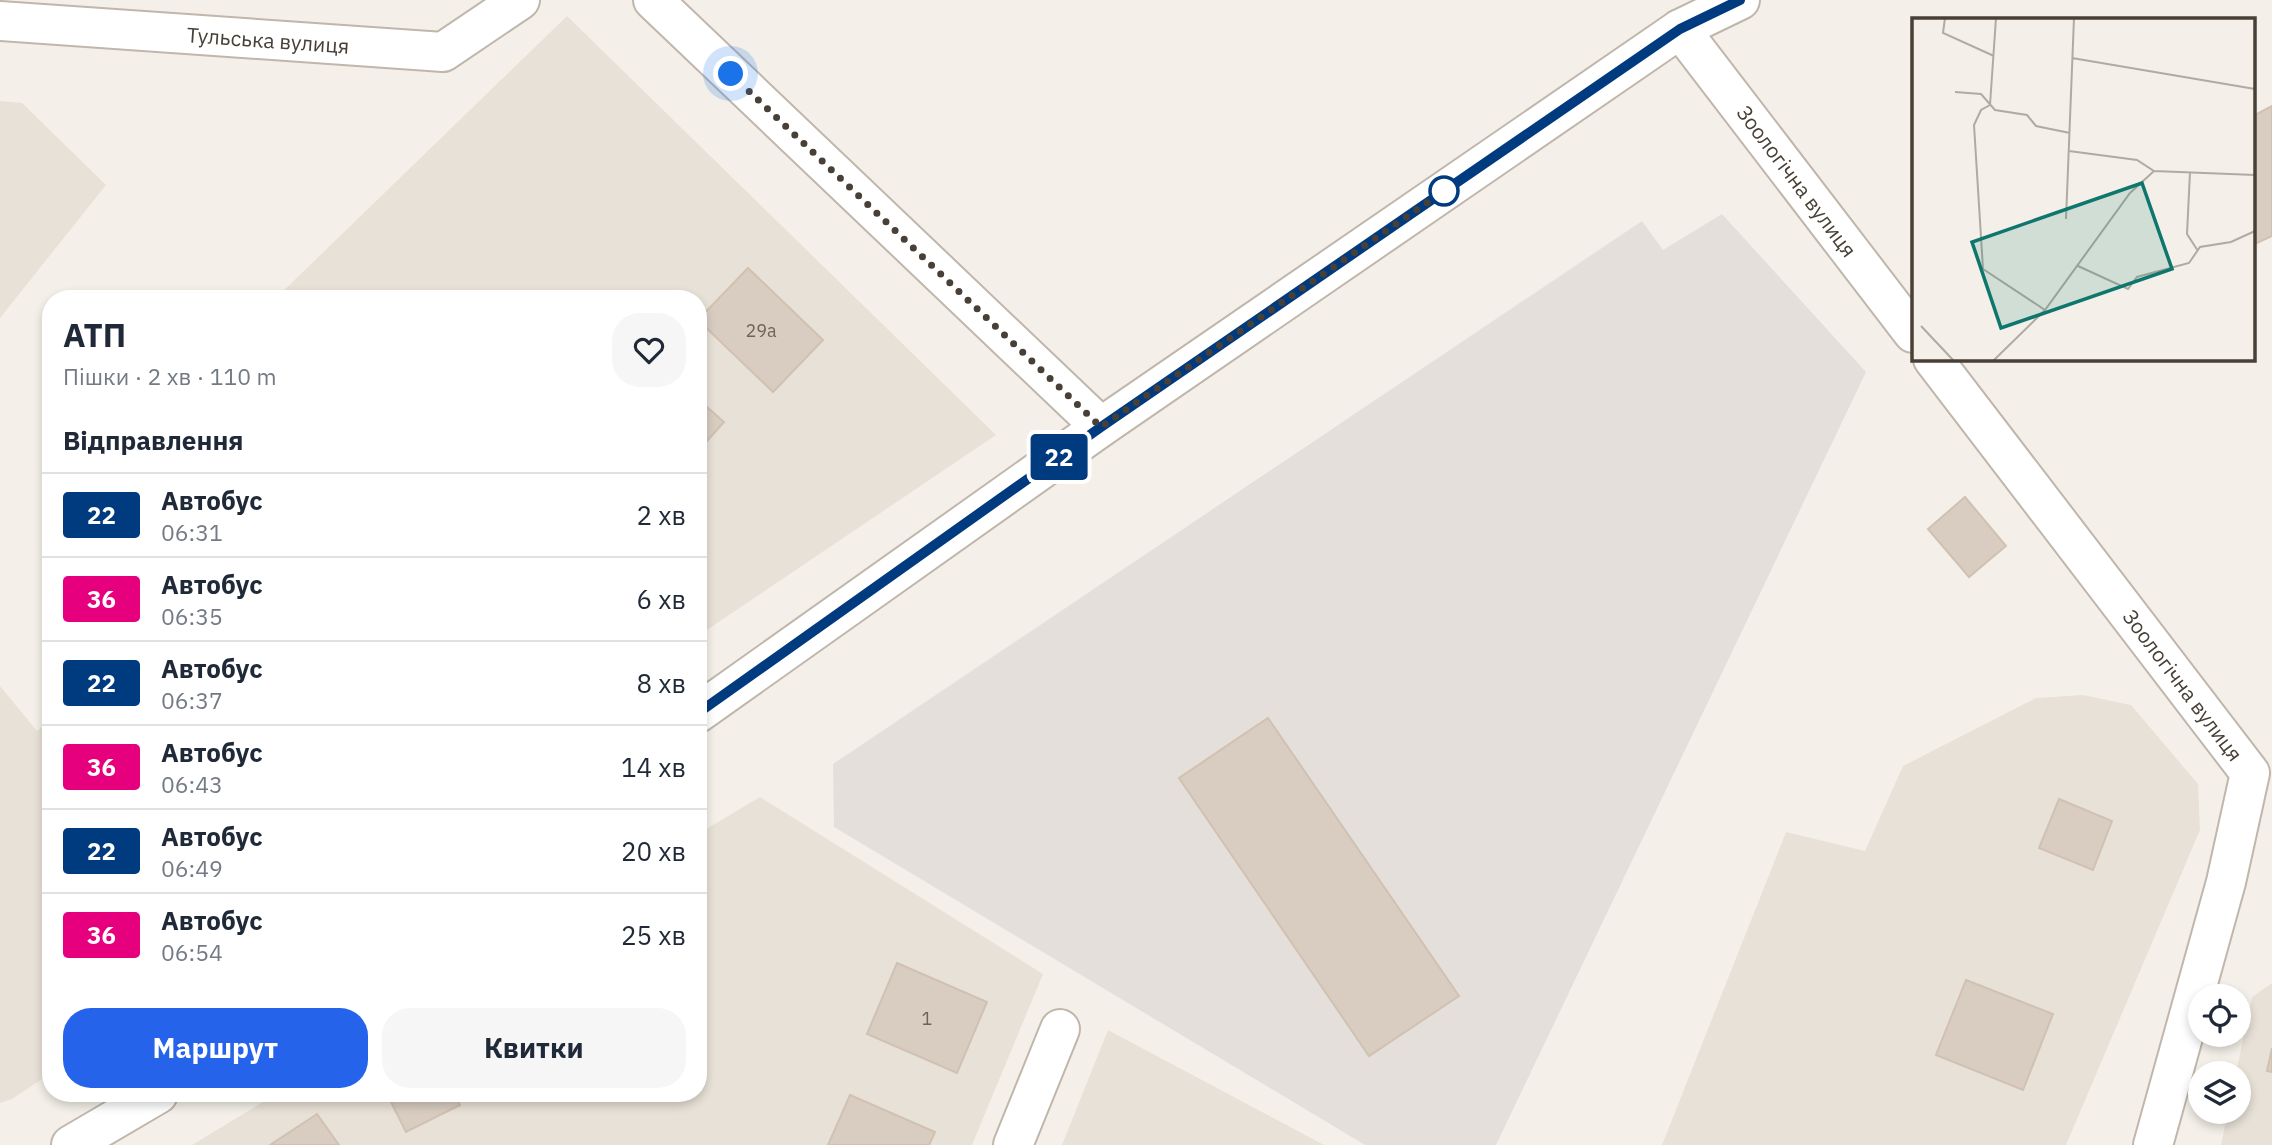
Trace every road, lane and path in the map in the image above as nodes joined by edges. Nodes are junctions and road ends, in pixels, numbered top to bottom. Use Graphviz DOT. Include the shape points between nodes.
graph roads {
  1 [pos="520,0"];
  2 [pos="653,0"];
  3 [pos="1740,0"];
  4 [pos="0,21"];
  5 [pos="1680,29"];
  6 [pos="1912,332"];
  7 [pos="1934,360"];
  8 [pos="1101,427"];
  9 [pos="707,707"];
  10 [pos="1060,1029"];
  11 [pos="144,1102"];
  12 [pos="71,1145"];
  13 [pos="1013,1145"];
  14 [pos="2153,1145"];
  1 -- 4 [label="street, Тульська вулиця" via="443,52"];
  2 -- 8 [label="street"];
  3 -- 5 [label="street"];
  5 -- 6 [label="street, Зоологічна вулиця"];
  5 -- 8 [label="street"];
  7 -- 14 [label="street, Зоологічна вулиця" via="2250,773 2226,882"];
  8 -- 9 [label="street"];
  10 -- 13 [label="street"];
  11 -- 12 [label="street"];
}
